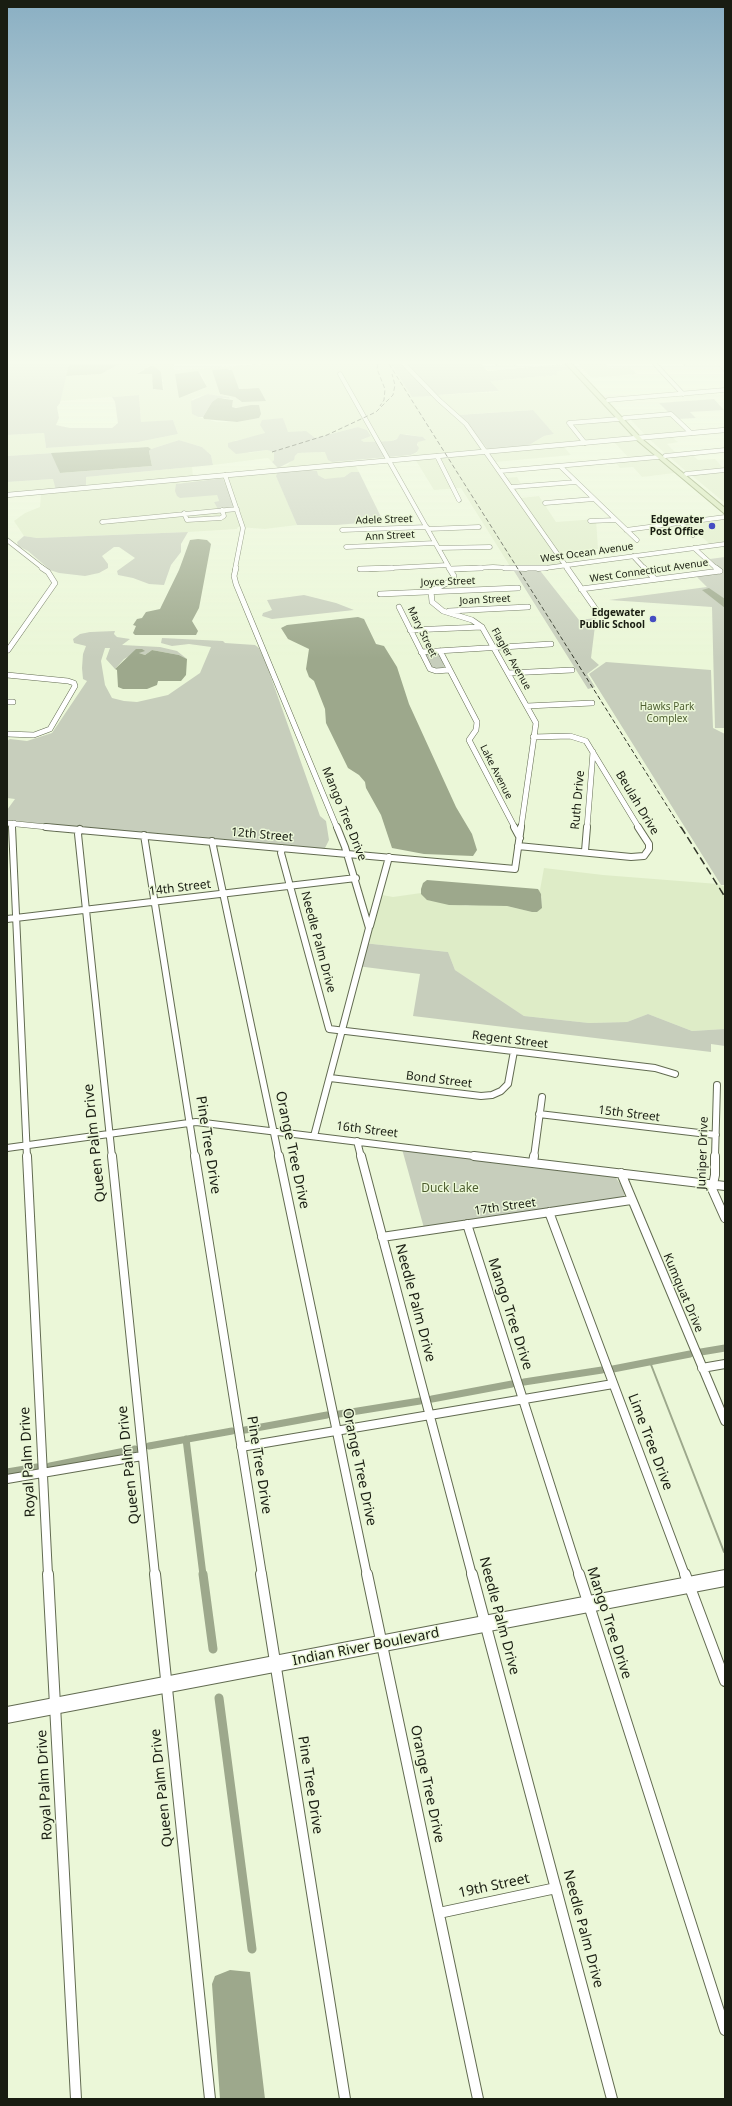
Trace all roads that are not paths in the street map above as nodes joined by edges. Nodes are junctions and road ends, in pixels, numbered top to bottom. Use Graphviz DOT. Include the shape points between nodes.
graph roads {
  1 [pos="363,462"];
  2 [pos="389,462"];
  3 [pos="440,462"];
  4 [pos="495,462"];
  5 [pos="602,462"];
  6 [pos="667,462"];
  7 [pos="669,462"];
  8 [pos="560,466"];
  9 [pos="725,470"];
  10 [pos="501,471"];
  11 [pos="686,474"];
  12 [pos="225,475"];
  13 [pos="576,482"];
  14 [pos="512,488"];
  15 [pos="696,488"];
  16 [pos="7,495"];
  17 [pos="594,499"];
  18 [pos="459,500"];
  19 [pos="722,503"];
  20 [pos="545,504"];
  21 [pos="238,509"];
  22 [pos="222,510"];
  23 [pos="725,512"];
  24 [pos="184,514"];
  25 [pos="725,517"];
  26 [pos="616,520"];
  27 [pos="590,521"];
  28 [pos="102,522"];
  29 [pos="680,522"];
  30 [pos="479,527"];
  31 [pos="428,528"];
  32 [pos="342,530"];
  33 [pos="626,530"];
  34 [pos="693,534"];
  35 [pos="7,540"];
  36 [pos="637,540"];
  37 [pos="435,543"];
  38 [pos="725,544"];
  39 [pos="490,546"];
  40 [pos="346,547"];
  41 [pos="438,548"];
  42 [pos="694,548"];
  43 [pos="633,556"];
  44 [pos="565,565"];
  45 [pos="449,567"];
  46 [pos="360,569"];
  47 [pos="655,579"];
  48 [pos="518,588"];
  49 [pos="581,589"];
  50 [pos="431,591"];
  51 [pos="380,594"];
  52 [pos="400,607"];
  53 [pos="528,607"];
  54 [pos="443,611"];
  55 [pos="597,611"];
  56 [pos="482,626"];
  57 [pos="410,630"];
  58 [pos="551,644"];
  59 [pos="493,647"];
  60 [pos="8,650"];
  61 [pos="440,651"];
  62 [pos="421,652"];
  63 [pos="449,670"];
  64 [pos="572,670"];
  65 [pos="508,673"];
  66 [pos="7,675"];
  67 [pos="592,703"];
  68 [pos="527,706"];
  69 [pos="7,734"];
  70 [pos="533,737"];
  71 [pos="593,751"];
  72 [pos="10,823"];
  73 [pos="80,829"];
  74 [pos="144,835"];
  75 [pos="520,839"];
  76 [pos="212,841"];
  77 [pos="518,846"];
  78 [pos="282,848"];
  79 [pos="584,852"];
  80 [pos="348,853"];
  81 [pos="389,857"];
  82 [pos="515,869"];
  83 [pos="356,878"];
  84 [pos="290,886"];
  85 [pos="223,894"];
  86 [pos="155,902"];
  87 [pos="86,910"];
  88 [pos="16,918"];
  89 [pos="7,920"];
  90 [pos="370,928"];
  91 [pos="342,1032"];
  92 [pos="514,1052"];
  93 [pos="675,1074"];
  94 [pos="330,1078"];
  95 [pos="717,1085"];
  96 [pos="542,1097"];
  97 [pos="539,1114"];
  98 [pos="190,1123"];
  99 [pos="273,1131"];
  100 [pos="110,1134"];
  101 [pos="314,1136"];
  102 [pos="716,1136"];
  103 [pos="357,1141"];
  104 [pos="27,1145"];
  105 [pos="7,1148"];
  106 [pos="533,1163"];
  107 [pos="622,1173"];
  108 [pos="713,1184"];
  109 [pos="725,1186"];
  110 [pos="631,1200"];
  111 [pos="549,1212"];
  112 [pos="725,1218"];
  113 [pos="467,1224"];
  114 [pos="382,1237"];
  115 [pos="725,1364"];
  116 [pos="702,1368"];
  117 [pos="613,1384"];
  118 [pos="523,1399"];
  119 [pos="430,1415"];
  120 [pos="725,1421"];
  121 [pos="336,1431"];
  122 [pos="241,1447"];
  123 [pos="142,1456"];
  124 [pos="43,1473"];
  125 [pos="7,1479"];
  126 [pos="725,1578"];
  127 [pos="689,1585"];
  128 [pos="588,1604"];
  129 [pos="486,1624"];
  130 [pos="382,1644"];
  131 [pos="276,1664"];
  132 [pos="725,1681"];
  133 [pos="167,1685"];
  134 [pos="56,1706"];
  135 [pos="7,1715"];
  136 [pos="556,1888"];
  137 [pos="439,1913"];
  138 [pos="725,2030"];
  139 [pos="76,2099"];
  140 [pos="210,2099"];
  141 [pos="345,2099"];
  142 [pos="478,2099"];
  143 [pos="612,2099"];
  1 -- 12 [label="street"];
  2 -- 31 [label="street"];
  3 -- 18 [label="street"];
  4 -- 10 [label="street"];
  5 -- 8 [label="street"];
  6 -- 15 [label="main road"];
  7 -- 11 [label="main road"];
  8 -- 10 [label="street"];
  8 -- 13 [label="street"];
  9 -- 11 [label="street"];
  10 -- 14 [label="street"];
  11 -- 19 [label="main road"];
  12 -- 16 [label="street"];
  12 -- 21 [label="street, Mango Tree Drive"];
  13 -- 14 [label="street"];
  13 -- 17 [label="street"];
  14 -- 44 [label="street"];
  15 -- 19 [label="main road"];
  15 -- 23 [label="main road"];
  17 -- 20 [label="street"];
  17 -- 26 [label="street"];
  21 -- 22 [label="street"];
  21 -- 80 [label="street, Mango Tree Drive" via="243,528 234,576 236,584"];
  22 -- 24 [label="street"];
  22 -- 24 [label="street" via="224,516 221,518 187,520"];
  24 -- 28 [label="street"];
  25 -- 29 [label="street"];
  26 -- 27 [label="street"];
  26 -- 33 [label="street"];
  29 -- 33 [label="street"];
  29 -- 34 [label="street"];
  30 -- 31 [label="street, Adele Street"];
  31 -- 32 [label="street, Adele Street"];
  31 -- 37 [label="street"];
  33 -- 36 [label="street"];
  35 -- 60 [label="street" via="48,572 55,583"];
  37 -- 40 [label="street, Ann Street"];
  37 -- 41 [label="street"];
  38 -- 42 [label="street, West Ocean Avenue"];
  39 -- 41 [label="street"];
  41 -- 45 [label="street"];
  42 -- 43 [label="street, West Ocean Avenue"];
  42 -- 47 [label="street, West Connecticut Avenue" via="720,571"];
  43 -- 44 [label="street, West Ocean Avenue"];
  43 -- 47 [label="street"];
  44 -- 45 [label="street, West Ocean Avenue" via="531,570"];
  44 -- 49 [label="street"];
  45 -- 46 [label="street, West Ocean Avenue"];
  45 -- 50 [label="street" via="454,579"];
  47 -- 49 [label="street, West Connecticut Avenue"];
  48 -- 50 [label="street, Joyce Street"];
  49 -- 55 [label="street"];
  50 -- 51 [label="street, Joyce Street"];
  50 -- 54 [label="street" via="432,602"];
  52 -- 57 [label="street, Mary Street"];
  53 -- 54 [label="street, Joan Street"];
  54 -- 56 [label="street, Flagler Avenue" via="472,620"];
  56 -- 57 [label="street"];
  56 -- 59 [label="street, Flagler Avenue"];
  57 -- 62 [label="street, Mary Street"];
  58 -- 59 [label="street"];
  59 -- 61 [label="street"];
  59 -- 65 [label="street, Flagler Avenue"];
  61 -- 62 [label="street"];
  61 -- 63 [label="street, Lake Avenue"];
  62 -- 63 [label="street, Mary Street" via="432,671"];
  63 -- 75 [label="street, Lake Avenue" via="476,722 476,730 469,740"];
  64 -- 65 [label="street"];
  65 -- 68 [label="street, Flagler Avenue"];
  66 -- 69 [label="street" via="68,681 75,686 50,729 34,735"];
  67 -- 68 [label="street"];
  68 -- 70 [label="street, Flagler Avenue" via="536,723"];
  70 -- 71 [label="street, Beulah Drive" via="576,737 586,741"];
  70 -- 75 [label="street, Flagler Avenue"];
  71 -- 79 [label="street, Ruth Drive"];
  71 -- 79 [label="street, Beulah Drive" via="649,844 649,849 644,856 631,857"];
  72 -- 73 [label="street, 12th Street"];
  72 -- 88 [label="street, Royal Palm Drive"];
  73 -- 74 [label="street, 12th Street"];
  73 -- 87 [label="street, Queen Palm Drive" via="78,834"];
  74 -- 76 [label="street, 12th Street"];
  74 -- 86 [label="street, Pine Tree Drive"];
  75 -- 77 [label="street, Flagler Avenue"];
  76 -- 78 [label="street, 12th Street"];
  76 -- 85 [label="street, Orange Tree Drive"];
  77 -- 79 [label="street, Beulah Drive"];
  77 -- 82 [label="street, Flagler Avenue"];
  78 -- 80 [label="street, 12th Street"];
  78 -- 84 [label="street, Needle Palm Drive" via="281,853"];
  80 -- 81 [label="street, 12th Street"];
  80 -- 83 [label="street, Mango Tree Drive"];
  81 -- 82 [label="street, 12th Street"];
  81 -- 90 [label="street"];
  83 -- 84 [label="street, 14th Street"];
  83 -- 90 [label="street, Mango Tree Drive"];
  84 -- 85 [label="street, 14th Street"];
  84 -- 91 [label="street, Needle Palm Drive" via="327,1026"];
  85 -- 86 [label="street, 14th Street"];
  85 -- 99 [label="street, Orange Tree Drive"];
  86 -- 87 [label="street, 14th Street"];
  86 -- 98 [label="street, Pine Tree Drive"];
  87 -- 88 [label="street, 14th Street"];
  87 -- 100 [label="street, Queen Palm Drive"];
  88 -- 89 [label="street, 14th Street"];
  88 -- 104 [label="street, Royal Palm Drive"];
  90 -- 91 [label="street"];
  91 -- 92 [label="street, Regent Street"];
  91 -- 94 [label="street"];
  92 -- 93 [label="street, Regent Street" via="655,1068"];
  92 -- 94 [label="street, Bond Street" via="508,1084 492,1095 481,1096"];
  94 -- 101 [label="street"];
  95 -- 102 [label="street, Juniper Drive"];
  96 -- 97 [label="street"];
  97 -- 102 [label="street, 15th Street"];
  97 -- 106 [label="street"];
  98 -- 99 [label="street, 16th Street"];
  98 -- 100 [label="street, 16th Street"];
  98 -- 122 [label="street, Pine Tree Drive"];
  99 -- 101 [label="street, 16th Street"];
  99 -- 121 [label="street, Orange Tree Drive"];
  100 -- 104 [label="street, 16th Street"];
  100 -- 123 [label="street, Queen Palm Drive"];
  101 -- 103 [label="street, 16th Street"];
  102 -- 108 [label="street, Juniper Drive" via="716,1175"];
  103 -- 106 [label="street, 16th Street"];
  103 -- 114 [label="street, Needle Palm Drive"];
  104 -- 105 [label="street, 16th Street"];
  104 -- 124 [label="street, Royal Palm Drive"];
  106 -- 107 [label="street, 16th Street"];
  107 -- 108 [label="street, 16th Street"];
  107 -- 110 [label="street, Kumquat Drive"];
  108 -- 109 [label="street, 16th Street"];
  108 -- 112 [label="street, Juniper Drive" via="713,1193"];
  110 -- 111 [label="street, 17th Street"];
  110 -- 116 [label="street, Kumquat Drive"];
  111 -- 113 [label="street, 17th Street"];
  111 -- 117 [label="street, Lime Tree Drive"];
  113 -- 114 [label="street, 17th Street"];
  113 -- 118 [label="street, Mango Tree Drive"];
  114 -- 119 [label="street, Needle Palm Drive"];
  115 -- 116 [label="street"];
  116 -- 120 [label="street, Kumquat Drive"];
  117 -- 118 [label="street"];
  117 -- 127 [label="street, Lime Tree Drive"];
  118 -- 119 [label="street"];
  118 -- 128 [label="street, Mango Tree Drive"];
  119 -- 121 [label="street"];
  119 -- 129 [label="street, Needle Palm Drive"];
  121 -- 122 [label="street"];
  121 -- 130 [label="street, Orange Tree Drive"];
  122 -- 131 [label="street, Pine Tree Drive"];
  123 -- 124 [label="street"];
  123 -- 133 [label="street, Queen Palm Drive"];
  124 -- 125 [label="street"];
  124 -- 134 [label="street, Royal Palm Drive"];
  126 -- 127 [label="main road, Indian River Boulevard"];
  127 -- 128 [label="main road, Indian River Boulevard"];
  127 -- 132 [label="street, Lime Tree Drive"];
  128 -- 129 [label="main road, Indian River Boulevard"];
  128 -- 138 [label="street, Mango Tree Drive"];
  129 -- 130 [label="main road, Indian River Boulevard"];
  129 -- 136 [label="street, Needle Palm Drive"];
  130 -- 131 [label="main road, Indian River Boulevard"];
  130 -- 137 [label="street, Orange Tree Drive"];
  131 -- 133 [label="main road, Indian River Boulevard"];
  131 -- 141 [label="street, Pine Tree Drive"];
  133 -- 134 [label="main road, Indian River Boulevard"];
  133 -- 140 [label="street, Queen Palm Drive"];
  134 -- 135 [label="main road, Indian River Boulevard"];
  134 -- 139 [label="street, Royal Palm Drive"];
  136 -- 137 [label="street, 19th Street"];
  136 -- 143 [label="street, Needle Palm Drive"];
  137 -- 142 [label="street, Orange Tree Drive"];
}
